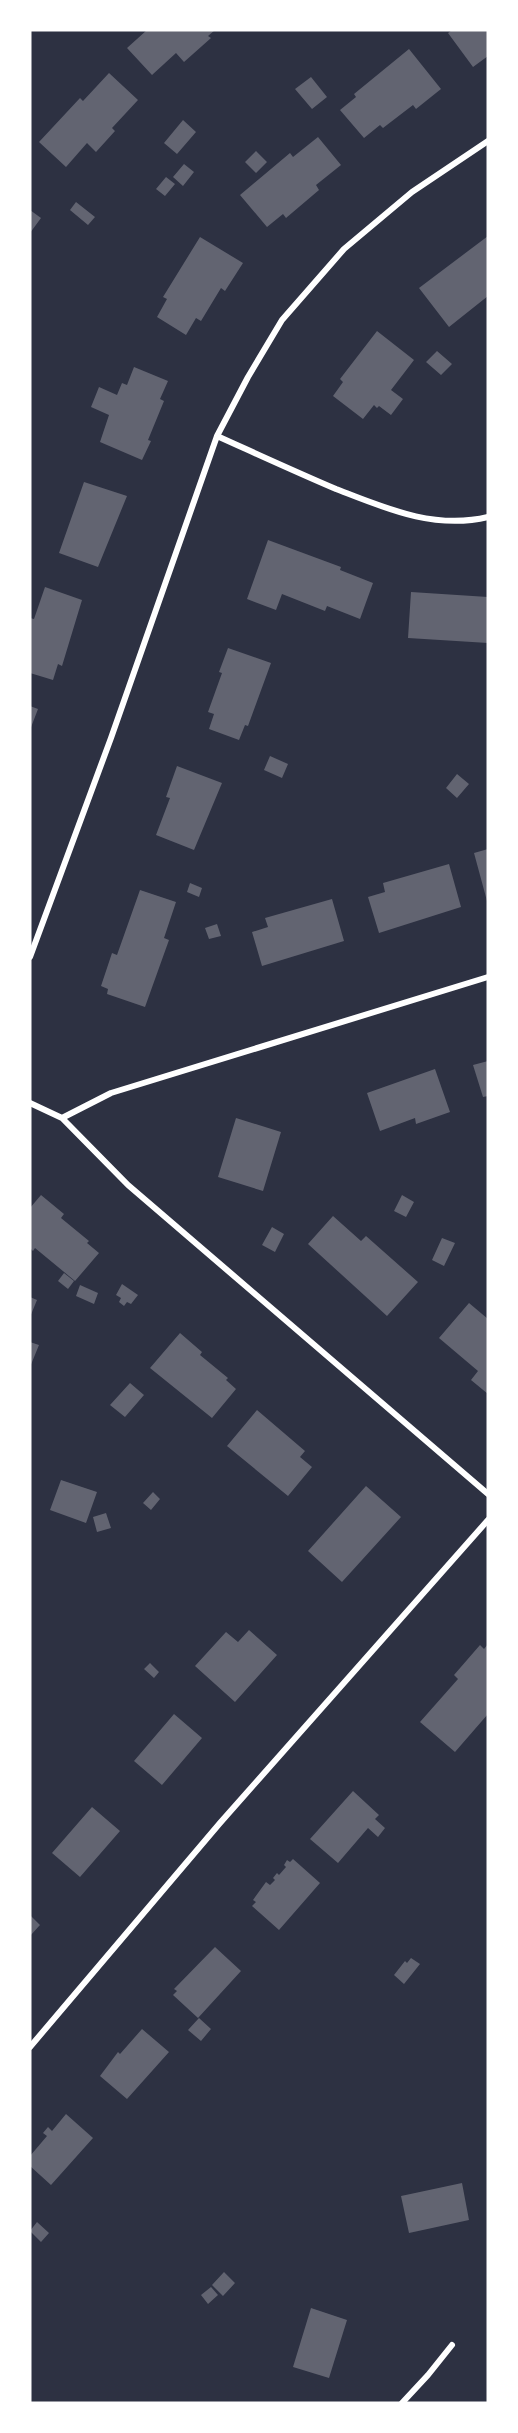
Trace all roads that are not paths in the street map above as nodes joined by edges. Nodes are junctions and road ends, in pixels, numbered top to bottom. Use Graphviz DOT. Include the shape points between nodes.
graph roads {
  1 [pos="488,141"];
  2 [pos="217,436"];
  3 [pos="488,517"];
  4 [pos="30,957"];
  5 [pos="488,977"];
  6 [pos="30,1103"];
  7 [pos="62,1118"];
  8 [pos="488,1494"];
  9 [pos="488,1520"];
  10 [pos="30,2047"];
  11 [pos="452,2345"];
  12 [pos="402,2403"];
  1 -- 2 [label="street" via="412,192 344,249 318,277 282,320"];
  2 -- 3 [label="street" via="392,511 453,522"];
  2 -- 4 [label="street"];
  5 -- 7 [label="street" via="111,1093"];
  6 -- 7 [label="street"];
  7 -- 8 [label="street" via="128,1185"];
  9 -- 10 [label="street"];
  11 -- 12 [label="street"];
}
